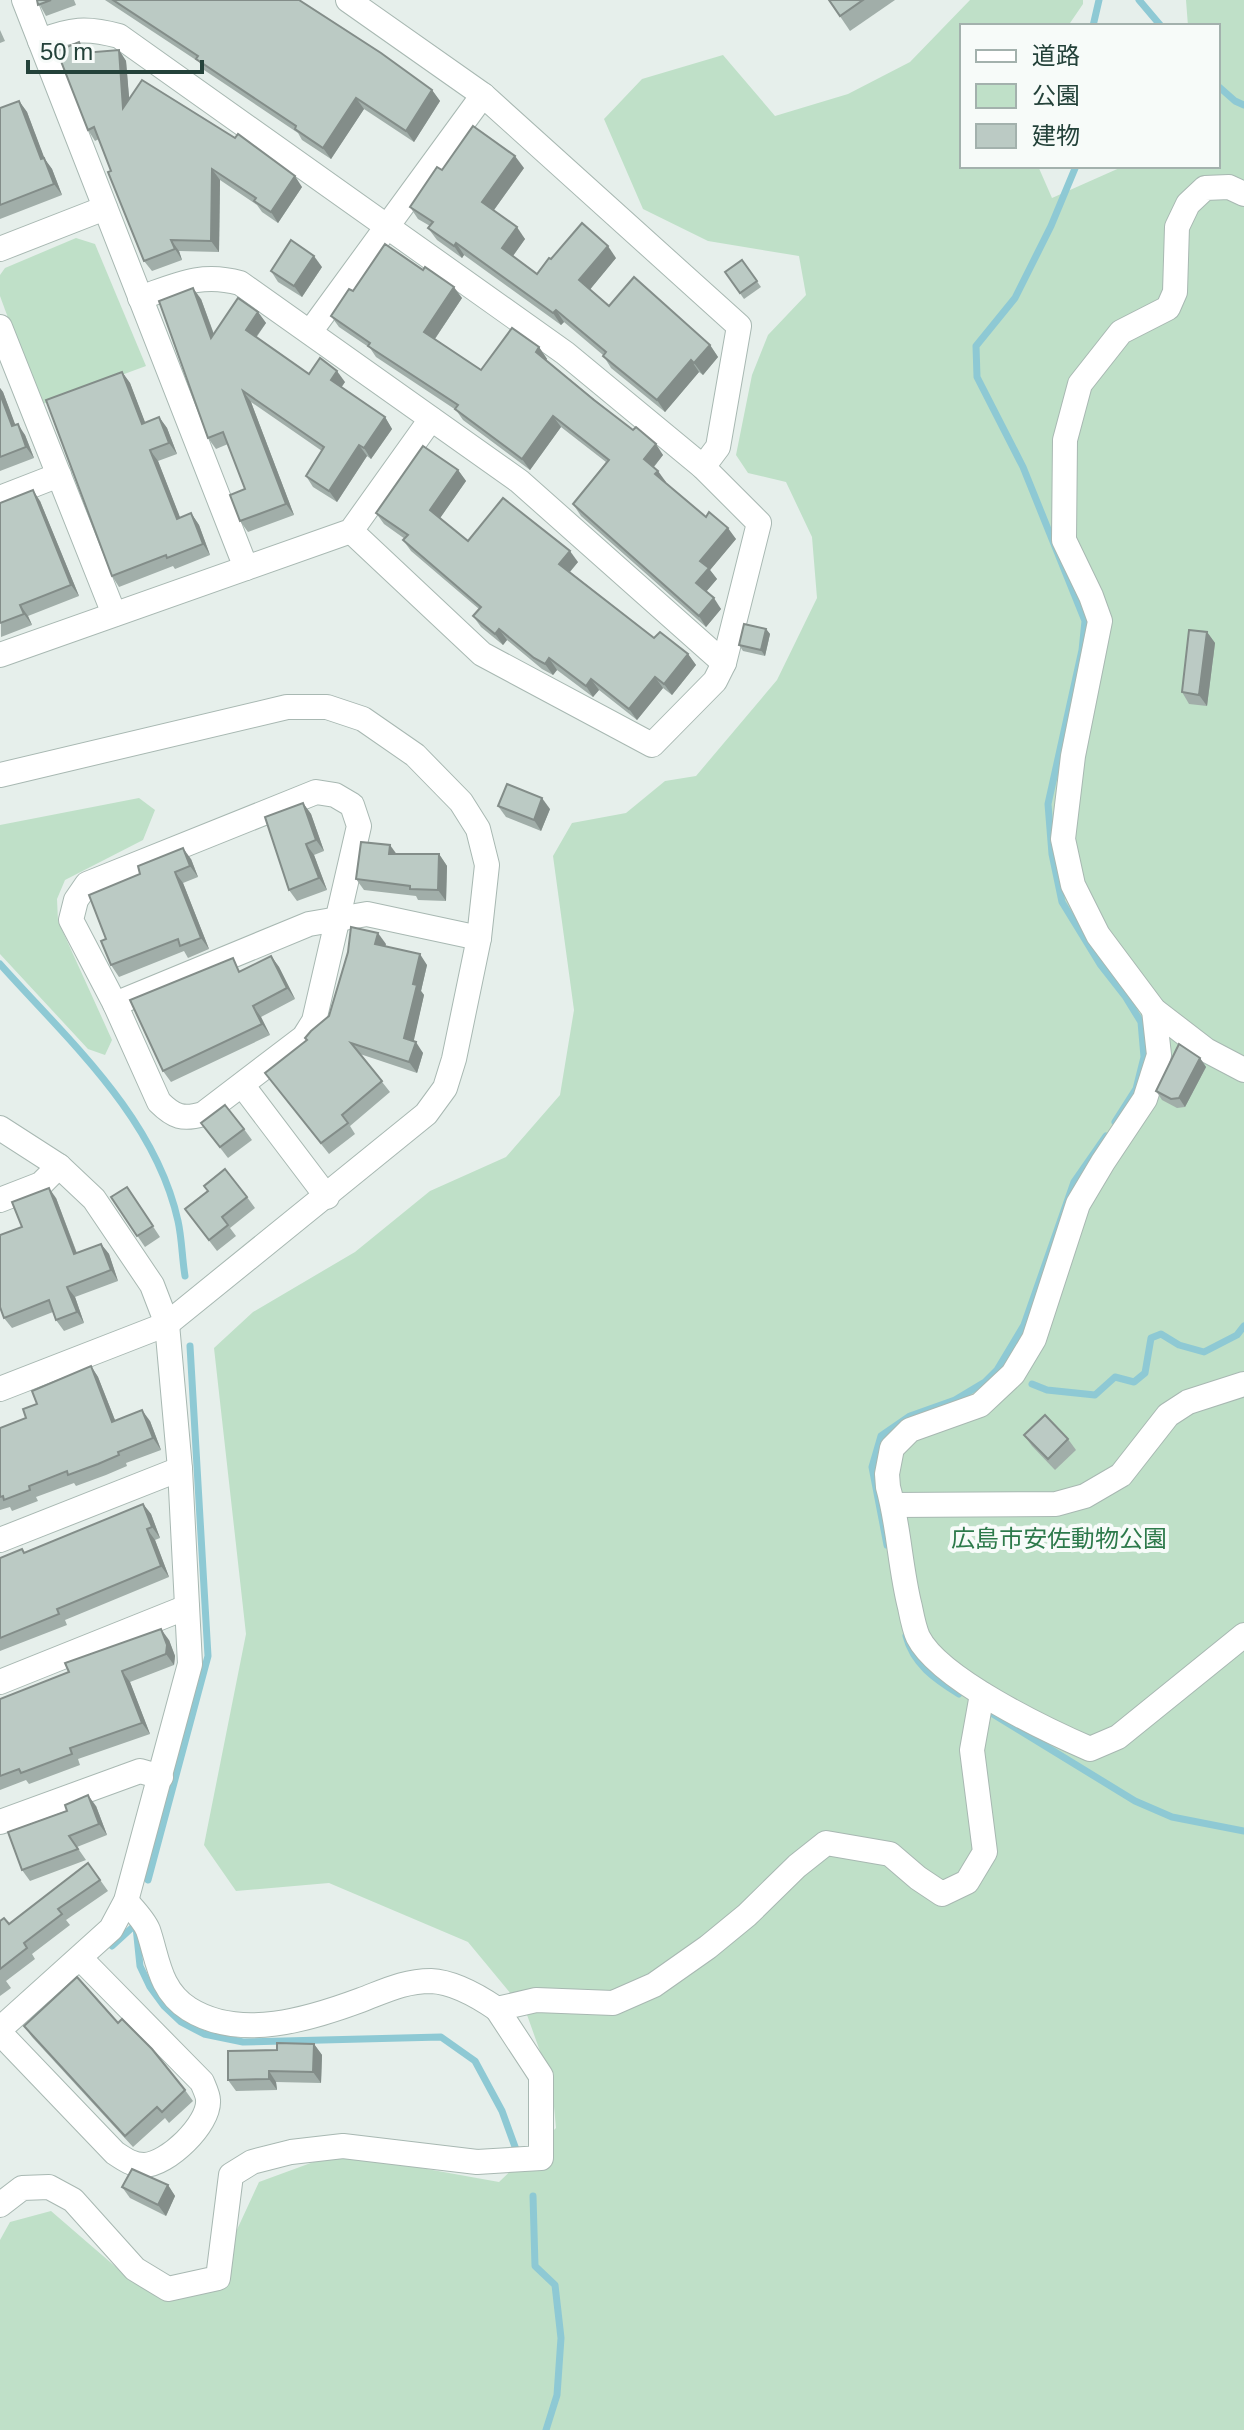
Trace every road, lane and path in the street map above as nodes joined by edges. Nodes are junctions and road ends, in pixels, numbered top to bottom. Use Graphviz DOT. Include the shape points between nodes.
graph roads {
  1 [pos="24,0"];
  2 [pos="348,0"];
  3 [pos="40,41"];
  4 [pos="483,95"];
  5 [pos="1244,194"];
  6 [pos="105,208"];
  7 [pos="387,226"];
  8 [pos="0,249"];
  9 [pos="140,298"];
  10 [pos="0,327"];
  11 [pos="310,332"];
  12 [pos="8,370"];
  13 [pos="431,419"];
  14 [pos="703,467"];
  15 [pos="59,475"];
  16 [pos="0,498"];
  17 [pos="351,531"];
  18 [pos="246,568"];
  19 [pos="114,614"];
  20 [pos="0,655"];
  21 [pos="724,663"];
  22 [pos="0,775"];
  23 [pos="338,919"];
  24 [pos="479,938"];
  25 [pos="115,1004"];
  26 [pos="1154,1010"];
  27 [pos="1244,1070"];
  28 [pos="243,1086"];
  29 [pos="0,1128"];
  30 [pos="59,1166"];
  31 [pos="327,1197"];
  32 [pos="0,1200"];
  33 [pos="167,1324"];
  34 [pos="1244,1384"];
  35 [pos="0,1389"];
  36 [pos="180,1469"];
  37 [pos="893,1505"];
  38 [pos="0,1540"];
  39 [pos="187,1607"];
  40 [pos="1244,1635"];
  41 [pos="0,1682"];
  42 [pos="982,1694"];
  43 [pos="161,1777"];
  44 [pos="0,1822"];
  45 [pos="126,1901"];
  46 [pos="80,1958"];
  47 [pos="497,2009"];
  48 [pos="0,2031"];
  49 [pos="0,2205"];
  1 -- 3 [label="street"];
  2 -- 4 [label="street"];
  3 -- 6 [label="street"];
  3 -- 7 [label="street" via="93,29 119,36"];
  4 -- 7 [label="street"];
  4 -- 14 [label="street" via="739,326 718,447"];
  5 -- 26 [label="street" via="1229,187 1205,188 1188,204 1177,227 1175,292 1168,308 1121,332 1080,384 1065,440 1064,540 1100,621 1073,756 1063,839 1073,885 1098,935"];
  6 -- 8 [label="street"];
  6 -- 9 [label="street"];
  7 -- 11 [label="street"];
  7 -- 14 [label="street" via="565,353"];
  9 -- 11 [label="street" via="199,278 220,277 240,283"];
  9 -- 18 [label="street"];
  10 -- 12 [label="street"];
  11 -- 13 [label="street"];
  12 -- 15 [label="street"];
  13 -- 17 [label="street"];
  13 -- 21 [label="street" via="519,481"];
  14 -- 21 [label="street" via="759,523"];
  15 -- 16 [label="street"];
  15 -- 19 [label="street"];
  17 -- 18 [label="street"];
  17 -- 21 [label="street" via="482,654 652,745 715,681"];
  18 -- 19 [label="street"];
  19 -- 20 [label="street"];
  22 -- 24 [label="street" via="287,707 327,707 363,719 415,755 461,802 478,829 487,865"];
  23 -- 24 [label="street" via="367,914"];
  23 -- 25 [label="street" via="309,924"];
  23 -- 25 [label="street" via="359,826 352,805 316,792 87,884 71,920"];
  23 -- 28 [label="street" via="314,1021 304,1037"];
  24 -- 31 [label="street" via="445,1088 426,1114"];
  25 -- 28 [label="street" via="159,1102 171,1114 186,1119 203,1114"];
  26 -- 27 [label="street" via="1206,1050"];
  26 -- 37 [label="street" via="1159,1055 1145,1099 1078,1204 1034,1339 1013,1374 980,1405 910,1430 892,1448 887,1474"];
  28 -- 31 [label="street"];
  29 -- 30 [label="street"];
  30 -- 32 [label="street" via="41,1184"];
  30 -- 33 [label="street" via="94,1199 152,1285"];
  31 -- 33 [label="street"];
  33 -- 35 [label="street"];
  33 -- 36 [label="street"];
  34 -- 37 [label="street" via="1188,1402 1168,1415 1121,1475 1085,1496 1056,1504"];
  36 -- 38 [label="street"];
  36 -- 39 [label="street"];
  37 -- 42 [label="street" via="917,1636 932,1656"];
  39 -- 41 [label="street"];
  39 -- 43 [label="street" via="190,1664"];
  40 -- 42 [label="street" via="1118,1737 1090,1749"];
  42 -- 47 [label="street" via="972,1750 985,1852 967,1882 942,1894 890,1854 826,1843 747,1915 654,1985 613,2003 536,2000"];
  43 -- 44 [label="street" via="140,1771"];
  43 -- 45 [label="street"];
  45 -- 46 [label="street" via="111,1929"];
  45 -- 47 [label="street" via="148,1927 167,1987 188,2009 221,2022 303,2019 401,1984 434,1981 474,1993"];
  46 -- 48 [label="street"];
  46 -- 48 [label="street" via="202,2082 208,2101 203,2121 187,2140 160,2161 130,2163"];
  47 -- 49 [label="street" via="541,2076 541,2158 477,2162 343,2146 252,2162 231,2175 218,2278 168,2289 135,2269 73,2200 49,2187 22,2188"];
}
